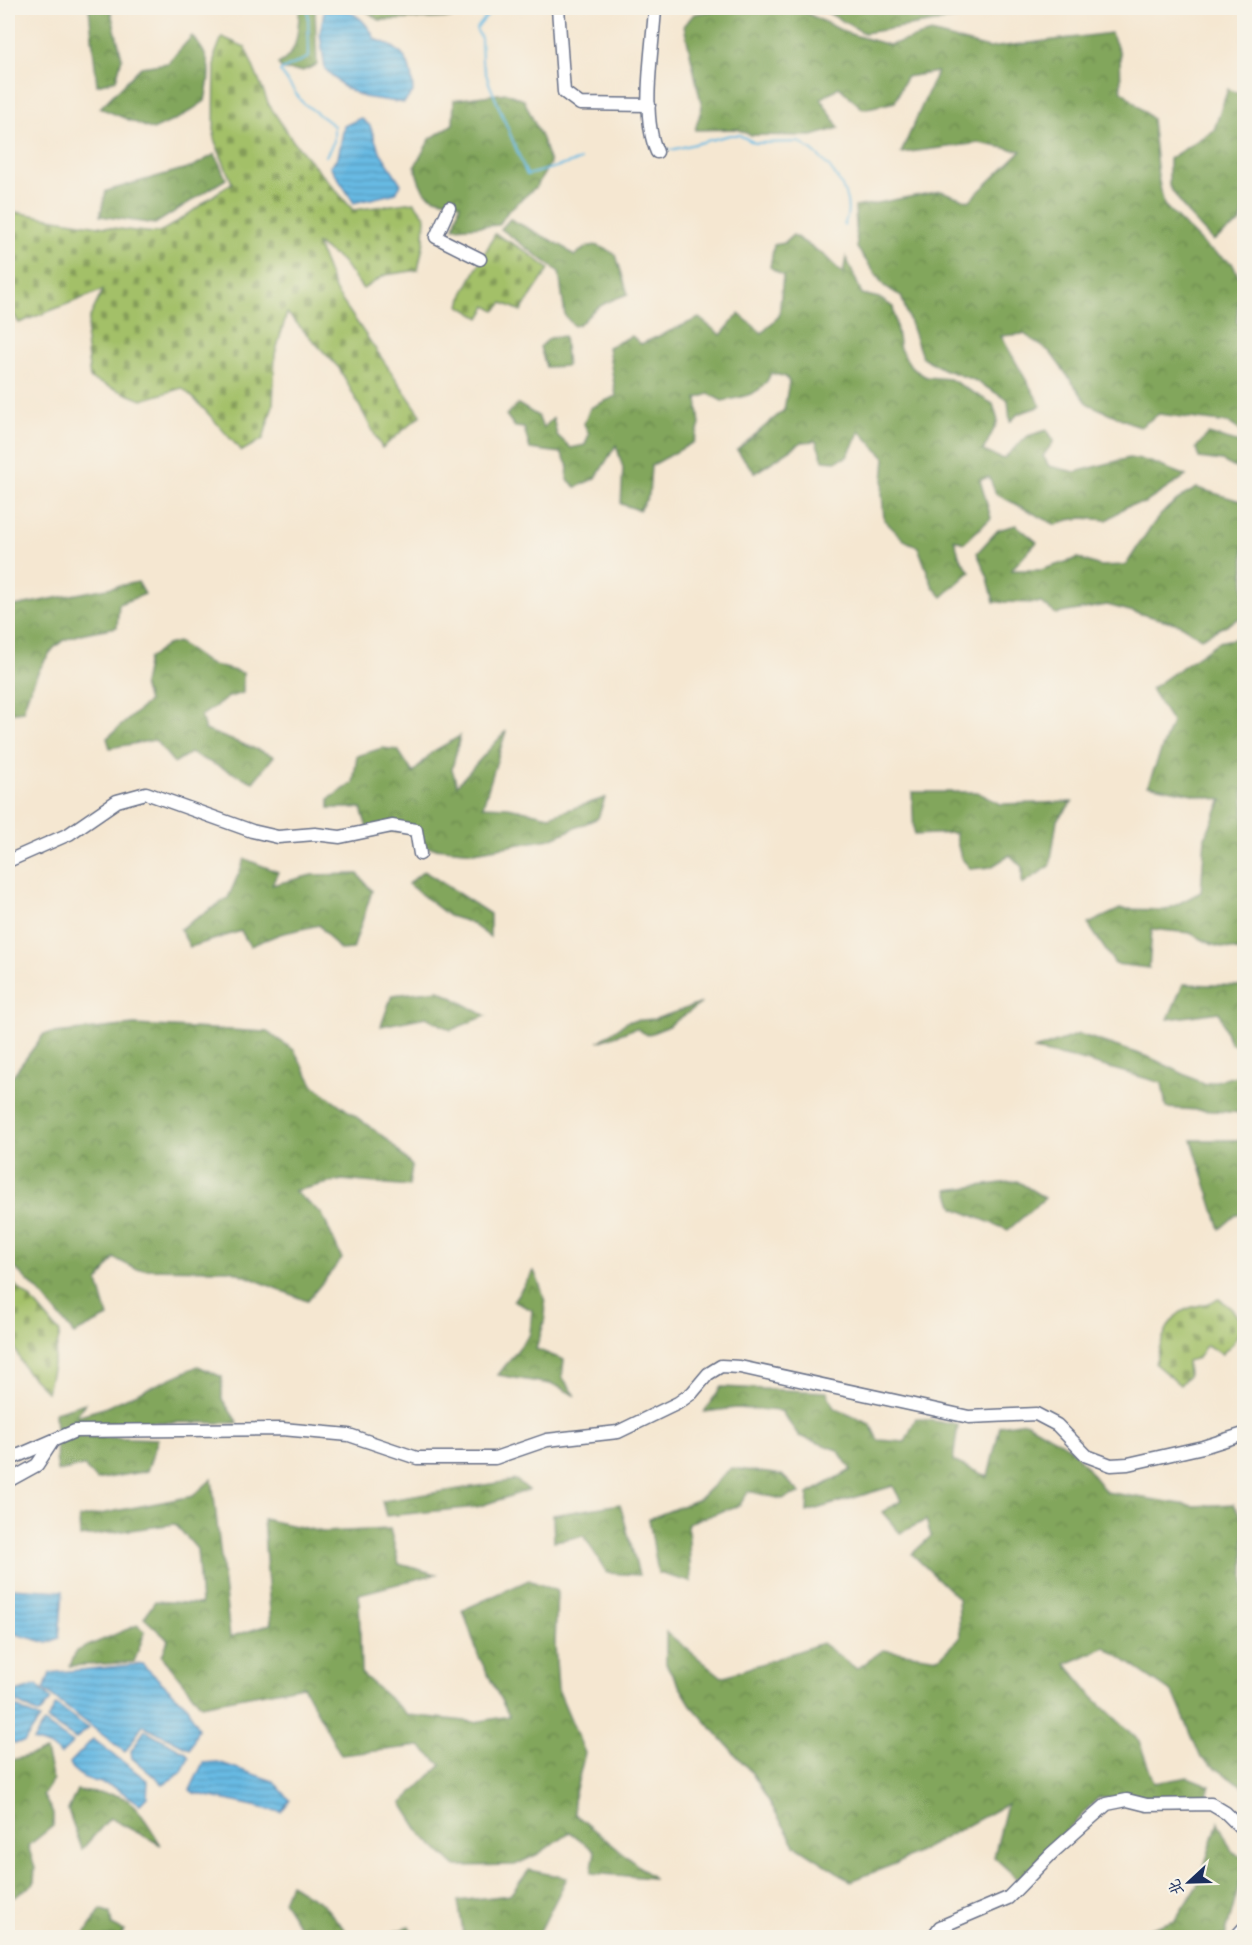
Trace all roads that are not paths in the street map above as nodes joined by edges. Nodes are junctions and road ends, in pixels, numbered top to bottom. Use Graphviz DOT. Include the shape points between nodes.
graph roads {
  1 [pos="558,8"];
  2 [pos="655,8"];
  3 [pos="649,105"];
  4 [pos="657,152"];
  5 [pos="449,208"];
  6 [pos="480,259"];
  7 [pos="420,854"];
  8 [pos="8,861"];
  9 [pos="1245,1434"];
  10 [pos="52,1442"];
  11 [pos="8,1460"];
  12 [pos="8,1481"];
  13 [pos="1245,1831"];
  14 [pos="1245,1928"];
  15 [pos="932,1938"];
  16 [pos="1236,1938"];
  1 -- 3 [label="street" via="564,92 580,104"];
  2 -- 3 [label="street"];
  3 -- 4 [label="street"];
  5 -- 6 [label="street" via="436,237"];
  7 -- 8 [label="street" via="416,830 407,826 340,837 278,837 146,793 117,801 69,834"];
  9 -- 10 [label="street" via="1203,1447 1111,1465 1087,1456 1057,1425 1036,1414 969,1417 721,1366 678,1403 618,1432 547,1440 495,1458 417,1458 349,1435 282,1429 75,1431"];
  10 -- 11 [label="street"];
  10 -- 12 [label="street" via="37,1465"];
  13 -- 15 [label="street" via="1211,1804 1147,1805 1127,1800 1107,1804 1008,1898 940,1927"];
  14 -- 16 [label="street"];
}
